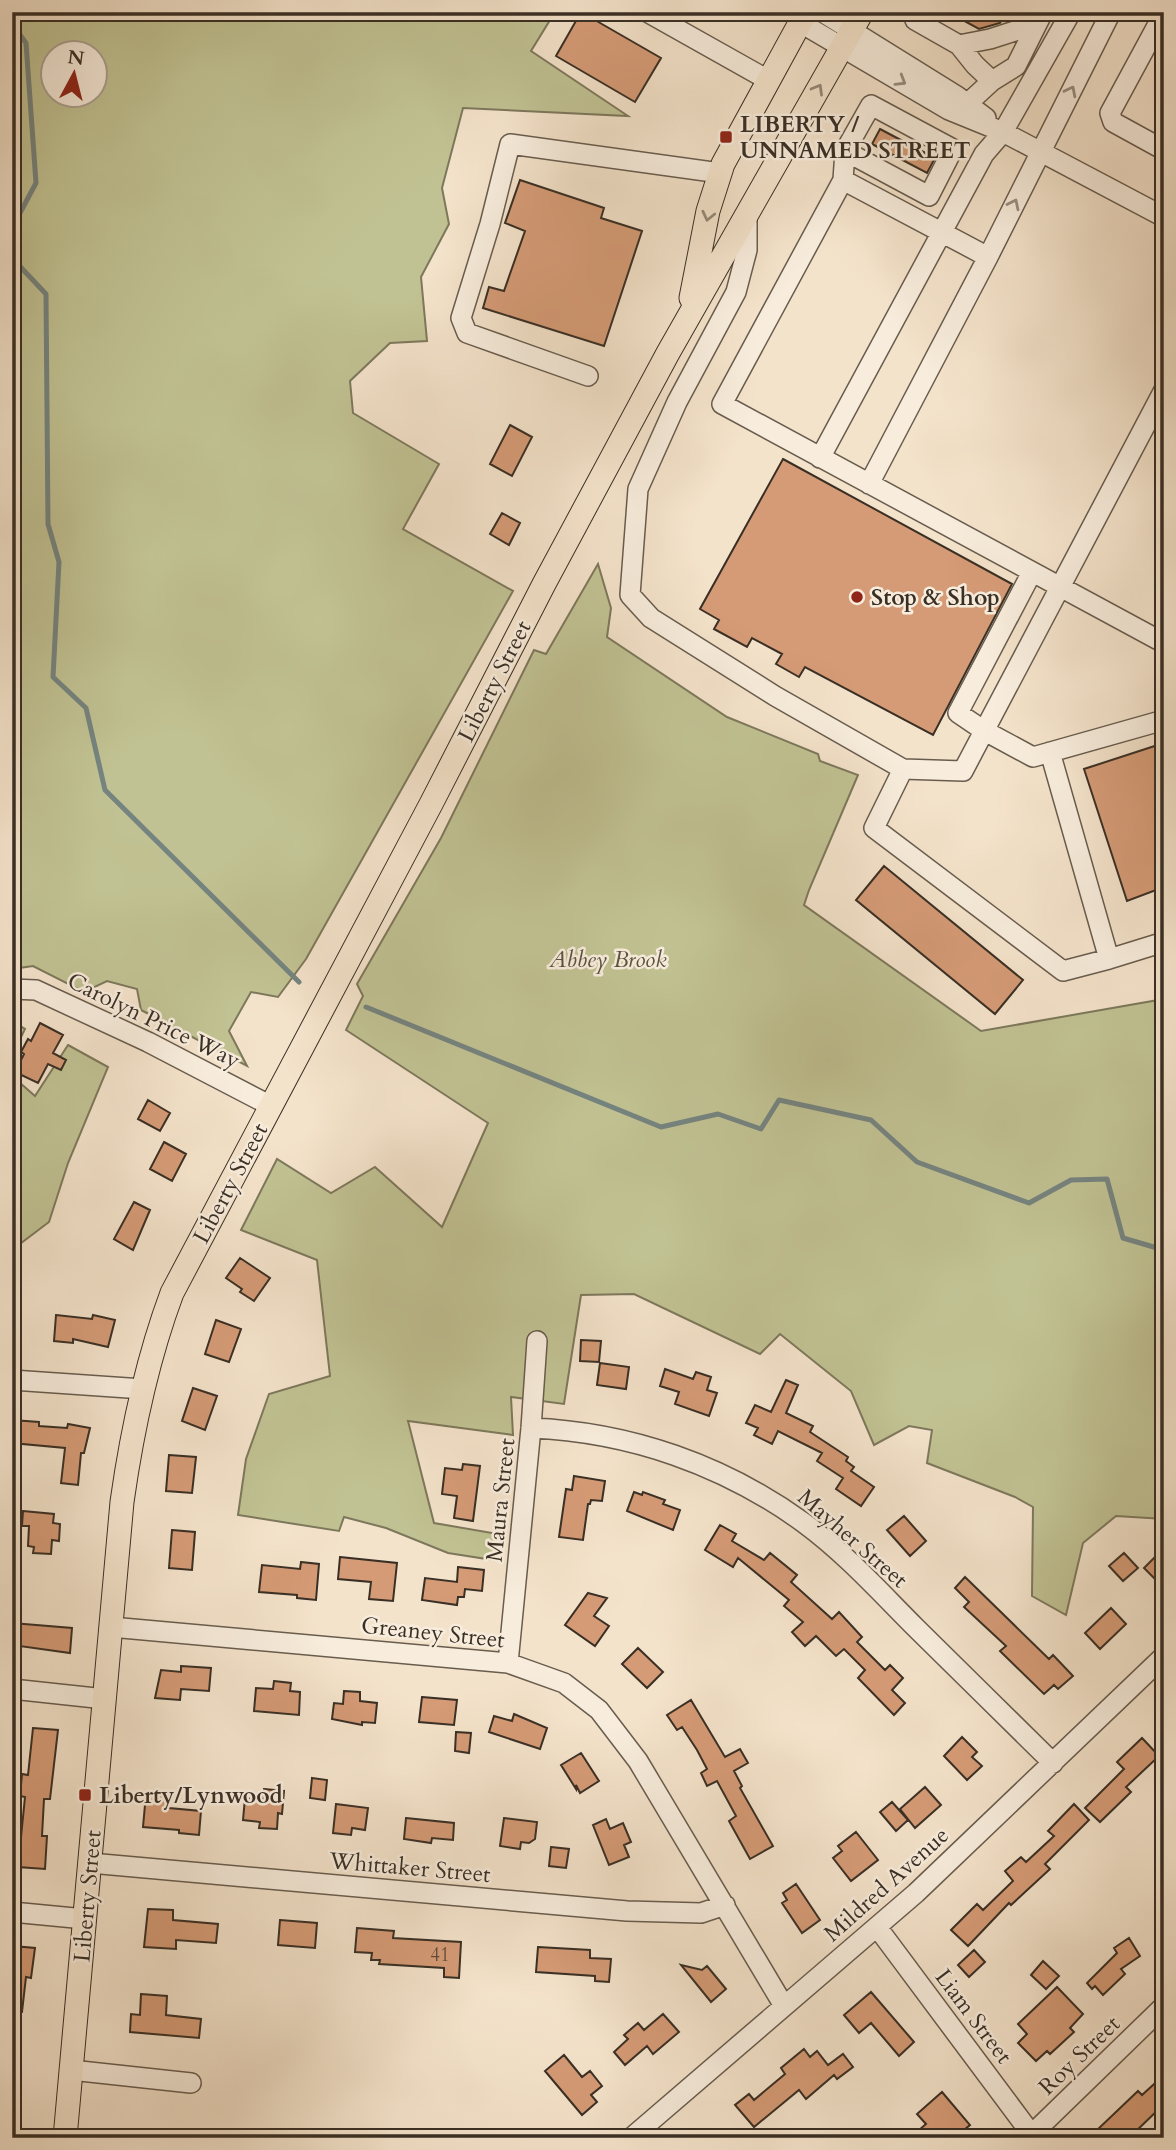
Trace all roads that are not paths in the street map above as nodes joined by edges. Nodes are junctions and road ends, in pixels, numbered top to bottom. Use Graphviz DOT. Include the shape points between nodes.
graph roads {
  1 [pos="648,12"];
  2 [pos="822,12"];
  3 [pos="919,12"];
  4 [pos="1030,12"];
  5 [pos="1043,12"];
  6 [pos="1071,12"];
  7 [pos="1111,12"];
  8 [pos="1164,13"];
  9 [pos="804,17"];
  10 [pos="852,30"];
  11 [pos="959,45"];
  12 [pos="768,79"];
  13 [pos="992,81"];
  14 [pos="963,109"];
  15 [pos="1003,132"];
  16 [pos="1164,150"];
  17 [pos="845,151"];
  18 [pos="1041,152"];
  19 [pos="720,173"];
  20 [pos="939,176"];
  21 [pos="843,180"];
  22 [pos="905,183"];
  23 [pos="965,190"];
  24 [pos="893,206"];
  25 [pos="747,213"];
  26 [pos="1164,217"];
  27 [pos="942,232"];
  28 [pos="988,257"];
  29 [pos="687,318"];
  30 [pos="588,376"];
  31 [pos="1164,390"];
  32 [pos="820,458"];
  33 [pos="869,484"];
  34 [pos="1032,572"];
  35 [pos="1059,586"];
  36 [pos="1164,643"];
  37 [pos="1164,720"];
  38 [pos="983,730"];
  39 [pos="1050,752"];
  40 [pos="903,769"];
  41 [pos="1164,942"];
  42 [pos="1109,959"];
  43 [pos="12,989"];
  44 [pos="271,1106"];
  45 [pos="537,1341"];
  46 [pos="12,1380"];
  47 [pos="143,1390"];
  48 [pos="531,1428"];
  49 [pos="111,1627"];
  50 [pos="1164,1656"];
  51 [pos="508,1663"];
  52 [pos="12,1689"];
  53 [pos="105,1699"];
  54 [pos="1053,1763"];
  55 [pos="90,1863"];
  56 [pos="725,1905"];
  57 [pos="12,1912"];
  58 [pos="85,1919"];
  59 [pos="877,1927"];
  60 [pos="784,2006"];
  61 [pos="1164,2007"];
  62 [pos="71,2070"];
  63 [pos="191,2083"];
  64 [pos="1030,2136"];
  65 [pos="65,2138"];
  66 [pos="631,2138"];
  1 -- 12 [label="street"];
  2 -- 10 [label="street"];
  3 -- 11 [label="street" via="915,20"];
  4 -- 11 [label="street" via="1021,29"];
  5 -- 13 [label="street" via="1016,66"];
  6 -- 15 [label="street"];
  18 -- 7 [label="street, one-way"];
  8 -- 16 [label="street" via="1110,113 1113,122"];
  9 -- 10 [label="street"];
  9 -- 12 [label="main road, Liberty Street"];
  10 -- 14 [label="street"];
  25 -- 10 [label="main road, Liberty Street, one-way"];
  11 -- 13 [label="street"];
  12 -- 19 [label="main road, Liberty Street"];
  13 -- 14 [label="street"];
  14 -- 15 [label="street"];
  15 -- 18 [label="street"];
  15 -- 23 [label="street" via="984,154"];
  17 -- 20 [label="street" via="871,105 953,149"];
  17 -- 21 [label="street"];
  17 -- 22 [label="street"];
  18 -- 26 [label="street"];
  28 -- 18 [label="street, one-way"];
  19 -- 29 [label="main road, Liberty Street, one-way"];
  19 -- 30 [label="street" via="510,144 461,318 467,333"];
  20 -- 22 [label="street" via="929,196"];
  20 -- 23 [label="street"];
  21 -- 24 [label="street"];
  21 -- 32 [label="street" via="722,404"];
  22 -- 24 [label="street"];
  23 -- 27 [label="street"];
  24 -- 27 [label="street"];
  25 -- 29 [label="main road, Liberty Street"];
  25 -- 40 [label="street" via="747,250 736,292 677,402 638,489 630,595 651,618"];
  27 -- 28 [label="street"];
  27 -- 32 [label="street"];
  28 -- 33 [label="street"];
  29 -- 44 [label="main road, Liberty Street"];
  31 -- 35 [label="street"];
  32 -- 33 [label="street"];
  33 -- 34 [label="street"];
  34 -- 35 [label="street"];
  34 -- 38 [label="street" via="958,713"];
  35 -- 36 [label="street"];
  35 -- 38 [label="street"];
  37 -- 39 [label="street"];
  38 -- 39 [label="street" via="1033,757"];
  38 -- 40 [label="street" via="962,771"];
  39 -- 42 [label="street"];
  40 -- 42 [label="street" via="874,828 1063,971"];
  41 -- 42 [label="street"];
  43 -- 44 [label="street, Carolyn Price Way" via="36,990"];
  44 -- 47 [label="main road, Liberty Street" via="172,1293"];
  45 -- 48 [label="street, Maura Street"];
  46 -- 47 [label="street"];
  47 -- 49 [label="main road, Liberty Street" via="128,1463"];
  48 -- 51 [label="street, Maura Street"];
  48 -- 54 [label="street, Mayher Street" via="651,1447 720,1473 769,1499 847,1560"];
  49 -- 51 [label="street, Greaney Street"];
  49 -- 53 [label="main road, Liberty Street"];
  50 -- 54 [label="street, Mildred Avenue"];
  51 -- 56 [label="street, Greaney Street" via="564,1683 600,1710 638,1761"];
  52 -- 53 [label="street"];
  53 -- 55 [label="main road, Liberty Street"];
  54 -- 59 [label="street, Mildred Avenue"];
  55 -- 56 [label="street, Whittaker Street" via="627,1910 701,1913"];
  55 -- 58 [label="main road, Liberty Street"];
  56 -- 60 [label="street, Greaney Street"];
  57 -- 58 [label="street"];
  58 -- 62 [label="main road, Liberty Street"];
  59 -- 60 [label="street, Mildred Avenue"];
  59 -- 64 [label="street, Liam Street"];
  60 -- 66 [label="street, Mildred Avenue"];
  61 -- 64 [label="street, Roy Street"];
  62 -- 63 [label="street"];
  62 -- 65 [label="main road, Liberty Street"];
}
